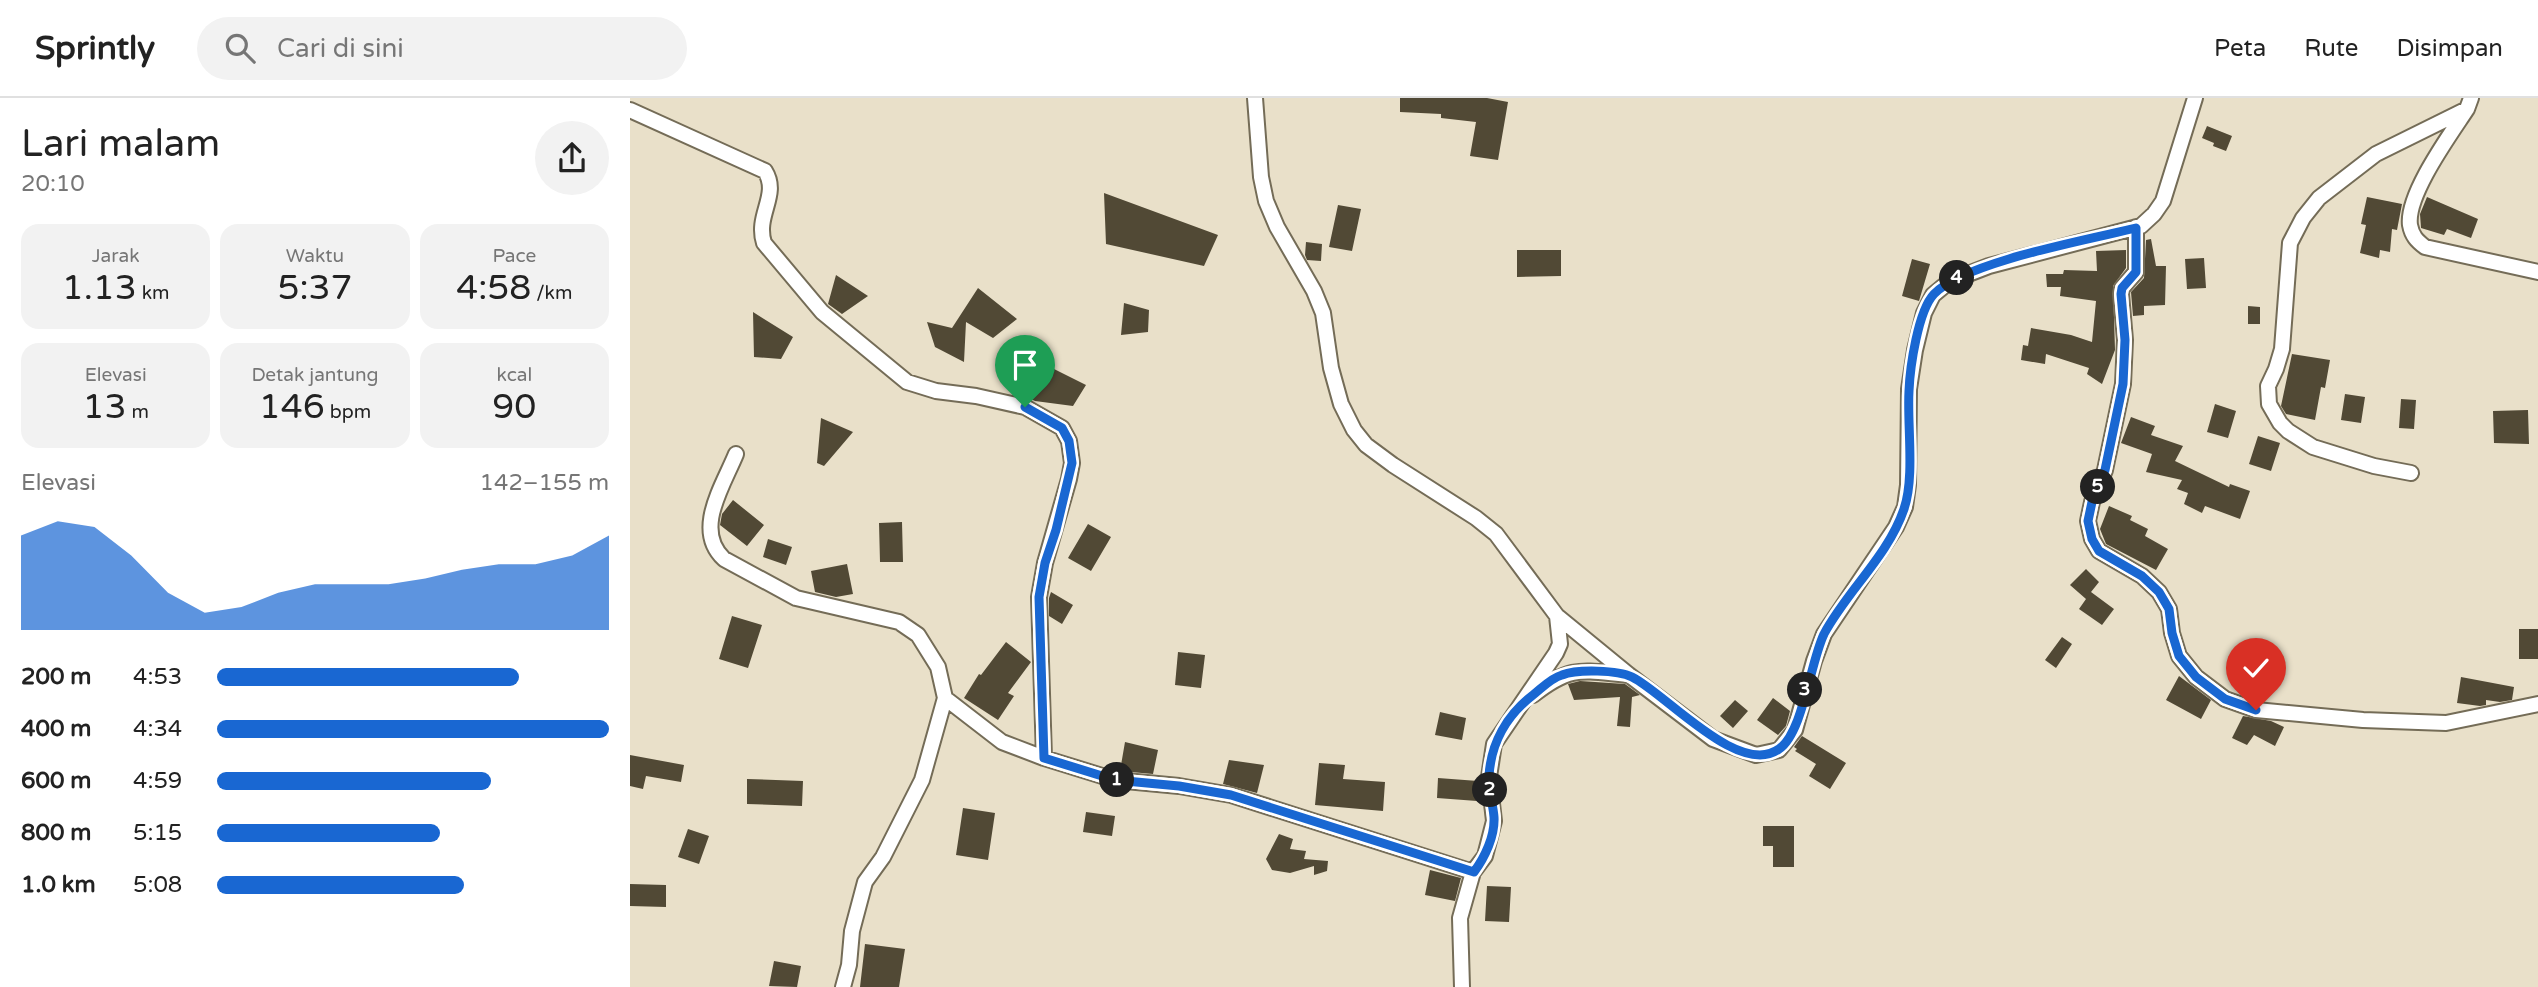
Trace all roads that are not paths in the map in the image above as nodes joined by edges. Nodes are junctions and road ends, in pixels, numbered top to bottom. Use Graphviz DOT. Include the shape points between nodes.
graph roads {
  1 [pos="1255,98"];
  2 [pos="2195,98"];
  3 [pos="2469,103"];
  4 [pos="630,110"];
  5 [pos="2136,228"];
  6 [pos="2538,272"];
  7 [pos="736,454"];
  8 [pos="2411,473"];
  9 [pos="1557,616"];
  10 [pos="1629,675"];
  11 [pos="945,698"];
  12 [pos="1521,704"];
  13 [pos="2538,704"];
  14 [pos="1044,758"];
  15 [pos="1474,872"];
  16 [pos="843,987"];
  17 [pos="1462,987"];
  1 -- 9 [label="street" via="1266,201 1323,313 1340,404 1354,430 1392,466 1496,534"];
  2 -- 5 [label="street" via="2163,201"];
  3 -- 6 [label="street" via="2411,209 2415,239 2425,247"];
  3 -- 8 [label="street" via="2376,154 2319,198 2290,243 2282,349 2268,386 2269,404 2280,423 2313,447"];
  4 -- 14 [label="street" via="765,171 771,184 760,229 764,243 822,312 907,382 1025,407 1062,428 1072,463 1039,597"];
  5 -- 10 [label="street" via="1989,266 1950,281 1933,295 1924,313 1909,389 1905,507 1824,634 1795,730 1779,750 1756,755 1713,739"];
  5 -- 13 [label="street" via="2136,272 2121,294 2123,384 2105,470 2088,521 2099,551 2142,576 2159,592 2169,609 2179,656 2196,677 2225,699 2256,710 2363,720 2446,723"];
  7 -- 11 [label="street" via="711,515 710,538 715,550 796,598 899,622 918,635 938,667"];
  9 -- 10 [label="street"];
  9 -- 12 [label="street" via="1560,645"];
  10 -- 12 [label="street" via="1562,674"];
  11 -- 14 [label="street" via="1002,742"];
  11 -- 16 [label="street" via="922,780 883,857 865,882"];
  12 -- 15 [label="street" via="1494,744 1489,778 1494,821 1485,856"];
  14 -- 15 [label="street" via="1115,780 1231,795"];
  15 -- 17 [label="street" via="1460,918"];
}
